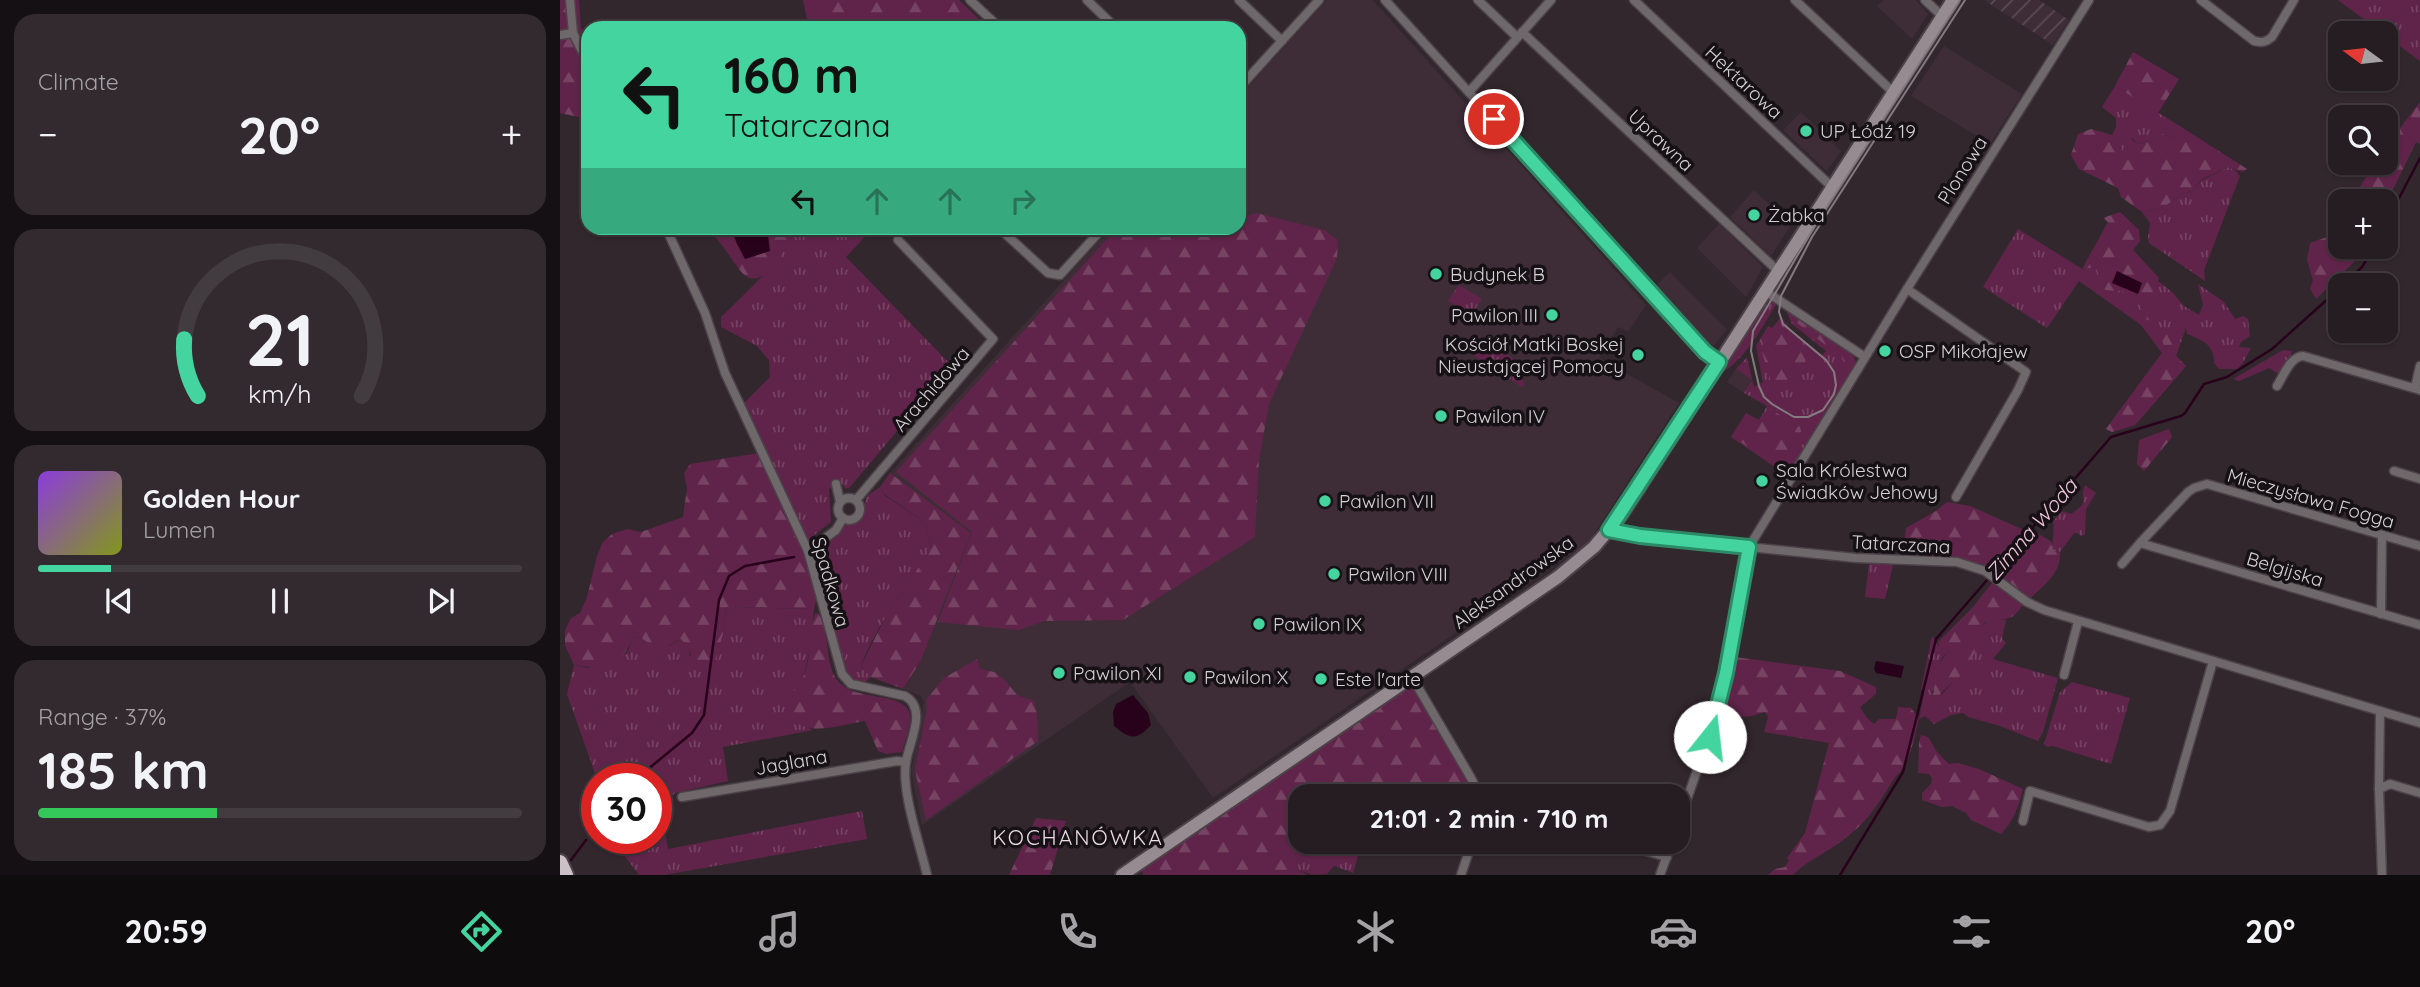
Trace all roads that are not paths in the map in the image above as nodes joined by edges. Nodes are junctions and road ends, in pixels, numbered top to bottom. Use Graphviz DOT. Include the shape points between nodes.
graph roads {
  1 [pos="570,0"];
  2 [pos="970,0"];
  3 [pos="1087,0"];
  4 [pos="1239,0"];
  5 [pos="1319,0"];
  6 [pos="1385,0"];
  7 [pos="1478,0"];
  8 [pos="1551,0"];
  9 [pos="1634,0"];
  10 [pos="1795,0"];
  11 [pos="1925,0"];
  12 [pos="1953,0"];
  13 [pos="2088,0"];
  14 [pos="2201,0"];
  15 [pos="2294,0"];
  16 [pos="1942,16"];
  17 [pos="992,21"];
  18 [pos="1109,21"];
  19 [pos="573,33"];
  20 [pos="1519,34"];
  21 [pos="560,35"];
  22 [pos="1282,41"];
  23 [pos="581,49"];
  24 [pos="1246,80"];
  25 [pos="1469,92"];
  26 [pos="1893,92"];
  27 [pos="1832,187"];
  28 [pos="669,235"];
  29 [pos="1007,235"];
  30 [pos="1097,235"];
  31 [pos="898,240"];
  32 [pos="1778,271"];
  33 [pos="1907,289"];
  34 [pos="1765,291"];
  35 [pos="1865,357"];
  36 [pos="1719,362"];
  37 [pos="2420,366"];
  38 [pos="2277,386"];
  39 [pos="2418,389"];
  40 [pos="2394,471"];
  41 [pos="2420,479"];
  42 [pos="1956,497"];
  43 [pos="848,500"];
  44 [pos="843,518"];
  45 [pos="1762,527"];
  46 [pos="1609,530"];
  47 [pos="2382,535"];
  48 [pos="2140,543"];
  49 [pos="2420,546"];
  50 [pos="1749,547"];
  51 [pos="1773,549"];
  52 [pos="808,551"];
  53 [pos="2122,564"];
  54 [pos="2381,614"];
  55 [pos="2078,622"];
  56 [pos="2420,625"];
  57 [pos="2213,661"];
  58 [pos="2064,674"];
  59 [pos="1412,677"];
  60 [pos="2380,711"];
  61 [pos="2420,723"];
  62 [pos="906,762"];
  63 [pos="1474,784"];
  64 [pos="2379,789"];
  65 [pos="1690,791"];
  66 [pos="2420,793"];
  67 [pos="682,797"];
  68 [pos="2023,821"];
  69 [pos="1468,854"];
  70 [pos="1656,854"];
  71 [pos="1668,854"];
  72 [pos="1667,857"];
  73 [pos="560,862"];
  74 [pos="566,875"];
  75 [pos="927,875"];
  76 [pos="1122,875"];
  77 [pos="1461,875"];
  78 [pos="1660,875"];
  79 [pos="2382,875"];
  1 -- 19 [label="street"];
  2 -- 17 [label="street"];
  3 -- 18 [label="street"];
  4 -- 22 [label="street"];
  5 -- 22 [label="street"];
  6 -- 25 [label="street"];
  7 -- 20 [label="street, Uprawna"];
  8 -- 20 [label="street"];
  9 -- 27 [label="street, Hektarowa"];
  10 -- 26 [label="street"];
  11 -- 16 [label="street"];
  12 -- 16 [label="main road, Aleksandrowska"];
  13 -- 33 [label="street, Plonowa"];
  14 -- 15 [label="street" via="2261,43 2272,37"];
  16 -- 26 [label="main road, Aleksandrowska"];
  19 -- 21 [label="street"];
  19 -- 23 [label="street"];
  20 -- 25 [label="street"];
  20 -- 32 [label="street, Uprawna"];
  22 -- 24 [label="street"];
  25 -- 36 [label="street"];
  26 -- 27 [label="main road, Aleksandrowska"];
  27 -- 32 [label="main road, Aleksandrowska"];
  28 -- 52 [label="street, Spadkowa" via="705,313 725,373"];
  29 -- 30 [label="street" via="1054,275 1060,275"];
  31 -- 43 [label="street, Arachidowa" via="993,339"];
  32 -- 34 [label="main road, Aleksandrowska"];
  33 -- 35 [label="street, Plonowa"];
  33 -- 42 [label="street" via="2024,369 2026,375"];
  34 -- 35 [label="street"];
  34 -- 36 [label="main road, Aleksandrowska"];
  35 -- 45 [label="street, Plonowa"];
  36 -- 46 [label="main road, Aleksandrowska"];
  37 -- 39 [label="street"];
  38 -- 39 [label="street" via="2293,360 2303,356"];
  40 -- 41 [label="street"];
  43 -- 44 [label="street" via="838,511"];
  43 -- 44 [label="street" via="859,504 859,514 852,520"];
  44 -- 52 [label="street" via="836,530"];
  45 -- 50 [label="street, Plonowa"];
  45 -- 51 [label="street"];
  46 -- 50 [label="street, Tatarczana"];
  46 -- 59 [label="main road, Aleksandrowska" via="1566,571"];
  47 -- 48 [label="street, Mieczysława Fogga" via="2207,484 2194,488"];
  47 -- 49 [label="street, Mieczysława Fogga"];
  47 -- 54 [label="street"];
  48 -- 53 [label="street"];
  48 -- 54 [label="street, Belgijska"];
  50 -- 51 [label="street, Tatarczana"];
  50 -- 65 [label="street" via="1717,716"];
  51 -- 55 [label="street, Tatarczana" via="1879,560 1945,560 1985,571 2035,606"];
  52 -- 62 [label="street, Spadkowa" via="846,681 905,696 916,707"];
  54 -- 56 [label="street, Belgijska"];
  55 -- 57 [label="street, Tatarczana"];
  55 -- 58 [label="street"];
  57 -- 60 [label="street, Tatarczana"];
  57 -- 68 [label="street" via="2170,811 2160,825 2149,827 2031,792"];
  59 -- 63 [label="street"];
  59 -- 76 [label="main road, Aleksandrowska"];
  60 -- 61 [label="street, Tatarczana"];
  60 -- 64 [label="street"];
  62 -- 67 [label="street, Jaglana"];
  62 -- 75 [label="street, Spadkowa" via="908,792"];
  64 -- 66 [label="street" via="2390,784"];
  64 -- 79 [label="street"];
  69 -- 77 [label="street"];
  70 -- 72 [label="street"];
  71 -- 72 [label="street"];
  72 -- 78 [label="street"];
  73 -- 74 [label="highway"];
}
